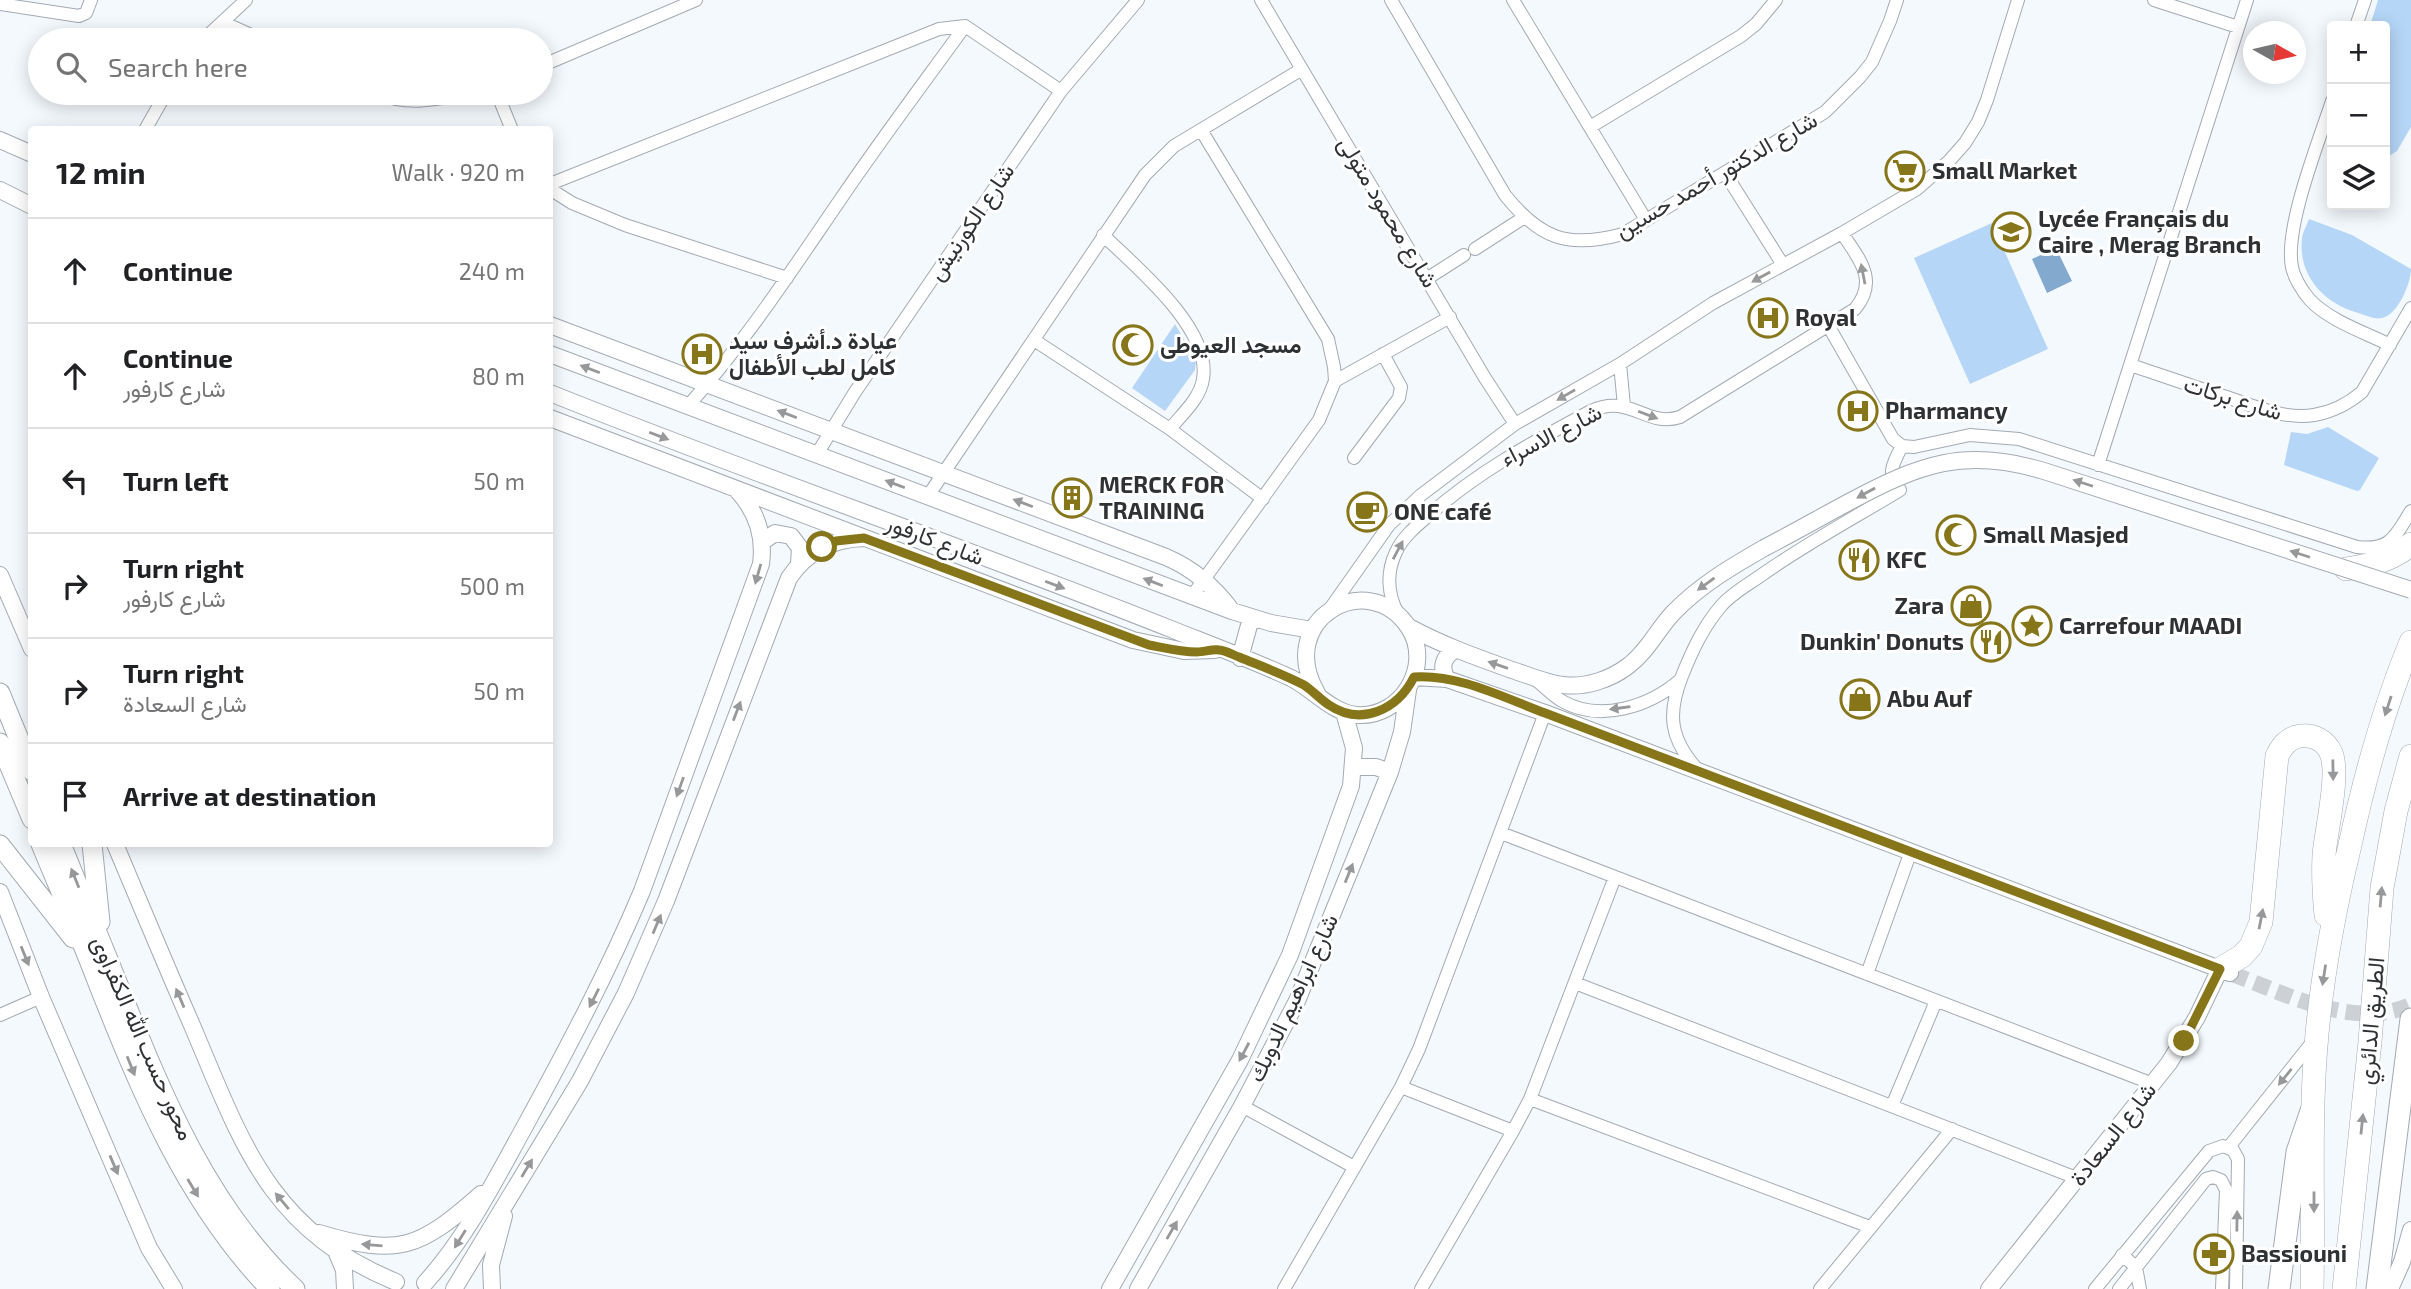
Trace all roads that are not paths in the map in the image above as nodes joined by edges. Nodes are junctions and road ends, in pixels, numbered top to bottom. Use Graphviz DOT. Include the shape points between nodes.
graph roads {
  1 [pos="91,0"];
  2 [pos="246,0"];
  3 [pos="696,0"];
  4 [pos="1138,0"];
  5 [pos="1261,0"];
  6 [pos="1391,0"];
  7 [pos="1514,0"];
  8 [pos="1776,0"];
  9 [pos="1897,0"];
  10 [pos="2018,0"];
  11 [pos="2154,0"];
  12 [pos="2247,0"];
  13 [pos="2365,0"];
  14 [pos="0,4"];
  15 [pos="2358,21"];
  16 [pos="222,22"];
  17 [pos="965,26"];
  18 [pos="2238,27"];
  19 [pos="216,28"];
  20 [pos="235,28"];
  21 [pos="553,61"];
  22 [pos="1302,69"];
  23 [pos="1061,91"];
  24 [pos="160,105"];
  25 [pos="162,105"];
  26 [pos="502,105"];
  27 [pos="2327,117"];
  28 [pos="147,126"];
  29 [pos="159,126"];
  30 [pos="510,126"];
  31 [pos="1590,127"];
  32 [pos="1201,130"];
  33 [pos="0,140"];
  34 [pos="28,152"];
  35 [pos="1725,173"];
  36 [pos="553,183"];
  37 [pos="0,190"];
  38 [pos="553,191"];
  39 [pos="28,204"];
  40 [pos="1523,218"];
  41 [pos="1646,220"];
  42 [pos="1842,233"];
  43 [pos="1104,235"];
  44 [pos="1783,265"];
  45 [pos="788,278"];
  46 [pos="1428,278"];
  47 [pos="2411,309"];
  48 [pos="1450,317"];
  49 [pos="553,325"];
  50 [pos="1829,327"];
  51 [pos="1034,340"];
  52 [pos="2390,345"];
  53 [pos="1383,354"];
  54 [pos="553,355"];
  55 [pos="1620,363"];
  56 [pos="2130,365"];
  57 [pos="1335,381"];
  58 [pos="708,384"];
  59 [pos="553,394"];
  60 [pos="1624,405"];
  61 [pos="688,406"];
  62 [pos="553,419"];
  63 [pos="625,423"];
  64 [pos="1515,424"];
  65 [pos="1170,429"];
  66 [pos="831,430"];
  67 [pos="1902,446"];
  68 [pos="643,454"];
  69 [pos="817,454"];
  70 [pos="1354,458"];
  71 [pos="2098,465"];
  72 [pos="944,473"];
  73 [pos="736,489"];
  74 [pos="928,496"];
  75 [pos="1263,499"];
  76 [pos="2411,511"];
  77 [pos="864,538"];
  78 [pos="762,542"];
  79 [pos="2411,544"];
  80 [pos="799,564"];
  81 [pos="2346,569"];
  82 [pos="1022,573"];
  83 [pos="0,575"];
  84 [pos="960,575"];
  85 [pos="1204,579"];
  86 [pos="2411,590"];
  87 [pos="1192,596"];
  88 [pos="1231,611"];
  89 [pos="1326,613"];
  90 [pos="1251,618"];
  91 [pos="1404,621"];
  92 [pos="1312,630"];
  93 [pos="28,640"];
  94 [pos="2411,642"];
  95 [pos="1219,650"];
  96 [pos="1455,650"];
  97 [pos="1240,658"];
  98 [pos="1532,676"];
  99 [pos="1447,679"];
  100 [pos="1680,680"];
  101 [pos="1411,684"];
  102 [pos="0,693"];
  103 [pos="1317,693"];
  104 [pos="1344,712"];
  105 [pos="1545,713"];
  106 [pos="0,743"];
  107 [pos="2411,756"];
  108 [pos="28,761"];
  109 [pos="1354,767"];
  110 [pos="1697,769"];
  111 [pos="1390,772"];
  112 [pos="28,810"];
  113 [pos="1501,833"];
  114 [pos="0,845"];
  115 [pos="43,847"];
  116 [pos="62,847"];
  117 [pos="92,847"];
  118 [pos="115,847"];
  119 [pos="1912,852"];
  120 [pos="1615,877"];
  121 [pos="0,892"];
  122 [pos="2330,941"];
  123 [pos="95,951"];
  124 [pos="2226,971"];
  125 [pos="1867,974"];
  126 [pos="1575,983"];
  127 [pos="41,997"];
  128 [pos="1936,1001"];
  129 [pos="0,1015"];
  130 [pos="2411,1019"];
  131 [pos="2316,1037"];
  132 [pos="2153,1084"];
  133 [pos="1401,1087"];
  134 [pos="1530,1099"];
  135 [pos="2314,1103"];
  136 [pos="1242,1106"];
  137 [pos="1892,1106"];
  138 [pos="168,1125"];
  139 [pos="1952,1129"];
  140 [pos="1513,1131"];
  141 [pos="2228,1148"];
  142 [pos="1354,1167"];
  143 [pos="2079,1179"];
  144 [pos="494,1183"];
  145 [pos="511,1194"];
  146 [pos="1870,1227"];
  147 [pos="309,1230"];
  148 [pos="2411,1230"];
  149 [pos="335,1251"];
  150 [pos="2122,1255"];
  151 [pos="2136,1267"];
  152 [pos="390,1286"];
  153 [pos="430,1286"];
  154 [pos="174,1289"];
  155 [pos="270,1289"];
  156 [pos="295,1289"];
  157 [pos="345,1289"];
  158 [pos="454,1289"];
  159 [pos="492,1289"];
  160 [pos="1110,1289"];
  161 [pos="1138,1289"];
  162 [pos="1284,1289"];
  163 [pos="1421,1289"];
  164 [pos="1820,1289"];
  165 [pos="1989,1289"];
  166 [pos="2095,1289"];
  167 [pos="2119,1289"];
  168 [pos="2140,1289"];
  169 [pos="2222,1289"];
  170 [pos="2236,1289"];
  171 [pos="2279,1289"];
  172 [pos="2312,1289"];
  173 [pos="2344,1289"];
  174 [pos="2377,1289"];
  175 [pos="2390,1289"];
  1 -- 14 [label="street" via="86,13 79,16"];
  2 -- 16 [label="street"];
  3 -- 21 [label="street"];
  4 -- 23 [label="street, شارع الكورنيش"];
  5 -- 22 [label="street, شارع محمود متولى"];
  6 -- 40 [label="street, شارع الدكتور أحمد حسين"];
  7 -- 31 [label="street"];
  8 -- 31 [label="street" via="1741,36"];
  9 -- 35 [label="street, شارع الدكتور أحمد حسين" via="1872,62 1842,97"];
  10 -- 42 [label="street, شارع الاسراء" via="1987,100 1965,143 1917,189"];
  11 -- 18 [label="street"];
  12 -- 18 [label="street"];
  13 -- 15 [label="street"];
  16 -- 19 [label="street"];
  16 -- 20 [label="street"];
  17 -- 23 [label="street"];
  17 -- 36 [label="street" via="939,29"];
  17 -- 45 [label="street"];
  18 -- 56 [label="street"];
  22 -- 32 [label="street"];
  22 -- 46 [label="street, شارع محمود متولى"];
  23 -- 66 [label="street, شارع الكورنيش"];
  24 -- 28 [label="street"];
  25 -- 29 [label="street"];
  26 -- 30 [label="street"];
  27 -- 52 [label="street" via="2295,217 2292,268 2299,285 2323,312"];
  31 -- 41 [label="street"];
  32 -- 43 [label="street" via="1174,146 1144,175"];
  32 -- 57 [label="street" via="1328,340"];
  33 -- 34 [label="street"];
  35 -- 41 [label="street, شارع الدكتور أحمد حسين"];
  35 -- 44 [label="street"];
  37 -- 39 [label="street"];
  38 -- 45 [label="street" via="625,225"];
  40 -- 41 [label="street, شارع الدكتور أحمد حسين" via="1546,233 1571,241 1598,241 1623,234"];
  40 -- 46 [label="street"];
  42 -- 44 [label="street, شارع الاسراء"];
  50 -- 42 [label="street, شارع الاسراء, one-way" via="1855,309 1866,288 1863,265"];
  43 -- 51 [label="street"];
  43 -- 65 [label="street" via="1171,302 1200,351 1203,381"];
  44 -- 55 [label="street, شارع الاسراء, one-way" via="1713,303"];
  45 -- 58 [label="street"];
  46 -- 48 [label="street, شارع محمود متولى"];
  47 -- 52 [label="street, شارع بركات"];
  48 -- 53 [label="street"];
  48 -- 64 [label="street, شارع محمود متولى"];
  49 -- 58 [label="street"];
  60 -- 50 [label="street, شارع الاسراء, one-way" via="1660,419 1680,416"];
  50 -- 67 [label="street" via="1893,439"];
  51 -- 65 [label="street"];
  51 -- 72 [label="street"];
  52 -- 56 [label="street, شارع بركات" via="2362,392 2332,411 2311,416 2269,411"];
  53 -- 57 [label="street"];
  53 -- 70 [label="street" via="1401,392"];
  61 -- 54 [label="street, شارع كارفور, one-way"];
  55 -- 60 [label="street"];
  55 -- 64 [label="street, شارع الاسراء, one-way"];
  56 -- 71 [label="street"];
  57 -- 75 [label="street" via="1319,420"];
  58 -- 61 [label="street"];
  66 -- 58 [label="street, one-way"];
  59 -- 63 [label="street, شارع كارفور"];
  91 -- 60 [label="street, شارع الاسراء, one-way" via="1389,587 1390,568 1401,542 1422,521 1509,455 1599,407"];
  61 -- 69 [label="street, شارع كارفور"];
  62 -- 68 [label="street"];
  63 -- 68 [label="street"];
  63 -- 82 [label="street, شارع كارفور, one-way"];
  64 -- 89 [label="street, شارع الاسراء" via="1389,525"];
  65 -- 75 [label="street"];
  66 -- 69 [label="street, شارع الكورنيش"];
  66 -- 72 [label="street"];
  67 -- 71 [label="street" via="1970,435 2003,436"];
  67 -- 100 [label="street" via="1892,474 1898,491 1731,596 1702,631"];
  68 -- 73 [label="street"];
  74 -- 69 [label="street, شارع كارفور, one-way"];
  71 -- 76 [label="street" via="2357,547 2387,544"];
  72 -- 74 [label="street"];
  85 -- 72 [label="street, one-way" via="1166,557"];
  73 -- 77 [label="street"];
  73 -- 78 [label="street" via="757,518"];
  87 -- 74 [label="street, شارع كارفور, one-way"];
  75 -- 85 [label="street"];
  77 -- 80 [label="street" via="836,541"];
  77 -- 84 [label="street"];
  78 -- 80 [label="street" via="775,533 791,536 800,548"];
  78 -- 144 [label="street, one-way" via="758,575 623,936"];
  79 -- 81 [label="highway" via="2381,562"];
  145 -- 80 [label="street, one-way" via="580,1081 647,947 785,586"];
  81 -- 86 [label="street, bridge"];
  81 -- 98 [label="street, one-way, bridge" via="2033,467 1999,460 1953,460 1909,471 1721,573 1670,616 1643,653 1616,674 1581,685"];
  82 -- 84 [label="street"];
  82 -- 95 [label="street, شارع كارفور, one-way"];
  83 -- 93 [label="street"];
  84 -- 95 [label="street" via="1149,645"];
  85 -- 87 [label="street"];
  85 -- 88 [label="street"];
  87 -- 88 [label="street, شارع كارفور"];
  88 -- 90 [label="street, شارع كارفور"];
  89 -- 91 [label="street" via="1340,605 1363,602 1386,606"];
  89 -- 92 [label="street"];
  90 -- 92 [label="street, شارع كارفور"];
  90 -- 97 [label="street"];
  91 -- 96 [label="street"];
  91 -- 101 [label="street" via="1417,651"];
  92 -- 103 [label="street" via="1305,662"];
  94 -- 122 [label="highway, one-way" via="2358,807"];
  95 -- 97 [label="street, شارع كارفور"];
  98 -- 96 [label="street, one-way"];
  96 -- 99 [label="street" via="1443,665"];
  97 -- 103 [label="street, شارع كارفور"];
  100 -- 98 [label="street, one-way" via="1641,704 1600,710 1561,701"];
  99 -- 101 [label="street"];
  99 -- 105 [label="street"];
  100 -- 110 [label="street" via="1673,698 1675,737"];
  101 -- 104 [label="street" via="1398,701 1373,714"];
  101 -- 111 [label="street, شارع ابراهيم الدوبك"];
  102 -- 108 [label="main road"];
  103 -- 104 [label="street"];
  104 -- 109 [label="street, شارع ابراهيم الدوبك"];
  105 -- 110 [label="street"];
  105 -- 113 [label="street"];
  106 -- 112 [label="main road"];
  173 -- 107 [label="highway, الطريق الدائري, one-way" via="2382,888"];
  109 -- 111 [label="street"];
  109 -- 160 [label="street, شارع ابراهيم الدوبك, one-way" via="1345,804 1275,990"];
  110 -- 119 [label="street"];
  136 -- 111 [label="street, شارع ابراهيم الدوبك, one-way" via="1297,1001"];
  113 -- 120 [label="street"];
  113 -- 133 [label="street"];
  114 -- 123 [label="main road"];
  115 -- 123 [label="main road, محور حسب الله الكفراوى"];
  123 -- 116 [label="main road, محور حسب الله الكفراوى, one-way"];
  117 -- 123 [label="main road"];
  147 -- 118 [label="street, one-way" via="264,1179 246,1150"];
  119 -- 124 [label="street"];
  119 -- 125 [label="street"];
  120 -- 125 [label="street"];
  120 -- 126 [label="street"];
  121 -- 127 [label="street, one-way"];
  124 -- 122 [label="highway, one-way" via="2257,934 2277,756 2281,747 2298,736 2319,739 2334,764 2324,879"];
  122 -- 131 [label="highway, one-way"];
  123 -- 138 [label="main road, محور حسب الله الكفراوى" via="137,1082"];
  124 -- 132 [label="street, شارع السعادة"];
  125 -- 128 [label="street"];
  126 -- 134 [label="street"];
  126 -- 137 [label="street"];
  127 -- 129 [label="street"];
  127 -- 154 [label="street, one-way" via="149,1248"];
  128 -- 132 [label="street"];
  128 -- 137 [label="street"];
  130 -- 174 [label="highway, الطريق الدائري"];
  131 -- 135 [label="highway"];
  131 -- 141 [label="street, one-way"];
  132 -- 143 [label="street, شارع السعادة"];
  133 -- 140 [label="street"];
  133 -- 142 [label="street"];
  134 -- 140 [label="street"];
  134 -- 146 [label="street"];
  135 -- 171 [label="highway" via="2297,1152"];
  135 -- 172 [label="highway, one-way"];
  136 -- 142 [label="street"];
  161 -- 136 [label="street, شارع ابراهيم الدوبك, one-way"];
  137 -- 139 [label="street"];
  138 -- 155 [label="main road, محور حسب الله الكفراوى, one-way" via="187,1178 222,1233"];
  138 -- 156 [label="main road, محور حسب الله الكفراوى" via="263,1256"];
  139 -- 143 [label="street"];
  139 -- 146 [label="street"];
  140 -- 163 [label="street"];
  141 -- 150 [label="street" via="2218,1146 2209,1151"];
  170 -- 141 [label="street, one-way" via="2238,1164 2236,1154"];
  142 -- 162 [label="street"];
  143 -- 165 [label="street, شارع السعادة"];
  144 -- 147 [label="street, one-way" via="438,1230 404,1244 367,1246"];
  144 -- 153 [label="street, one-way"];
  145 -- 158 [label="street"];
  145 -- 159 [label="street" via="491,1265"];
  146 -- 164 [label="street"];
  147 -- 149 [label="street"];
  148 -- 175 [label="street"];
  149 -- 152 [label="street"];
  149 -- 157 [label="street" via="344,1270"];
  150 -- 151 [label="street"];
  150 -- 166 [label="street"];
  151 -- 167 [label="street"];
  151 -- 168 [label="street"];
  151 -- 169 [label="street" via="2206,1179 2217,1178 2226,1190"];
  152 -- 153 [label="street" via="406,1280"];
}
